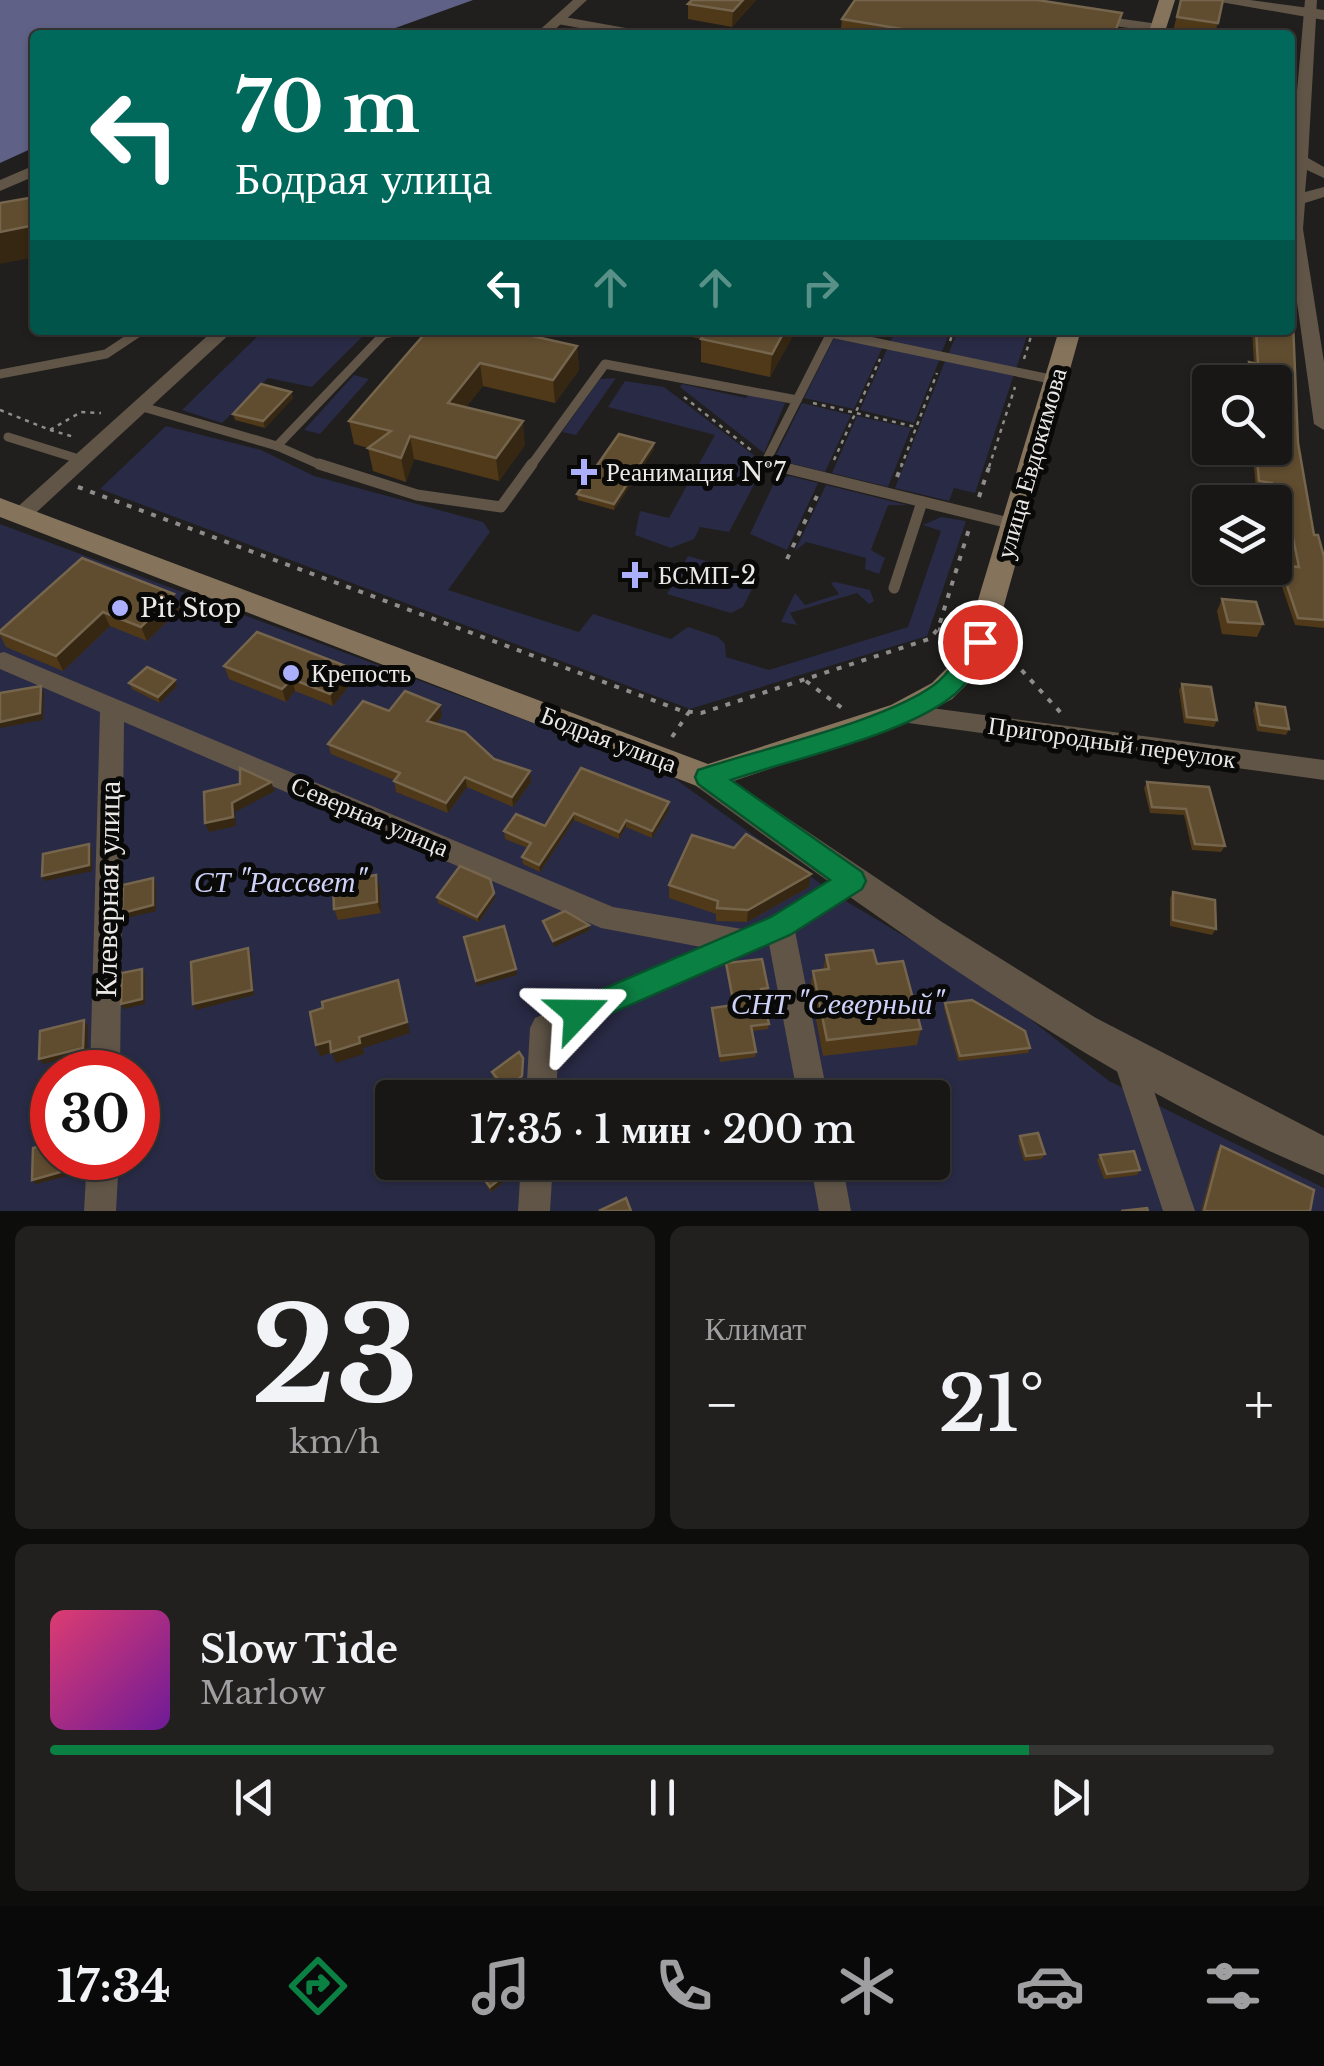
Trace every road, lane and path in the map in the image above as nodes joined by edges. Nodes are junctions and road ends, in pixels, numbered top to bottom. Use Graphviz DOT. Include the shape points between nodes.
graph roads {
  1 [pos="580,0"];
  2 [pos="1167,0"];
  3 [pos="1229,1"];
  4 [pos="1315,9"];
  5 [pos="1090,19"];
  6 [pos="558,20"];
  7 [pos="547,30"];
  8 [pos="614,30"];
  9 [pos="1147,30"];
  10 [pos="1158,30"];
  11 [pos="1304,87"];
  12 [pos="1324,90"];
  13 [pos="1300,160"];
  14 [pos="30,172"];
  15 [pos="1324,173"];
  16 [pos="0,186"];
  17 [pos="1324,192"];
  18 [pos="1297,200"];
  19 [pos="1295,211"];
  20 [pos="1295,242"];
  21 [pos="1303,278"];
  22 [pos="1324,282"];
  23 [pos="134,335"];
  24 [pos="220,335"];
  25 [pos="383,335"];
  26 [pos="826,335"];
  27 [pos="842,335"];
  28 [pos="952,335"];
  29 [pos="1031,335"];
  30 [pos="1068,335"];
  31 [pos="886,344"];
  32 [pos="944,357"];
  33 [pos="653,372"];
  34 [pos="1019,373"];
  35 [pos="0,374"];
  36 [pos="1055,380"];
  37 [pos="797,400"];
  38 [pos="0,410"];
  39 [pos="137,412"];
  40 [pos="855,413"];
  41 [pos="1324,424"];
  42 [pos="916,427"];
  43 [pos="8,436"];
  44 [pos="277,446"];
  45 [pos="768,458"];
  46 [pos="82,460"];
  47 [pos="60,480"];
  48 [pos="824,480"];
  49 [pos="890,495"];
  50 [pos="922,502"];
  51 [pos="10,512"];
  52 [pos="973,515"];
  53 [pos="1013,524"];
  54 [pos="787,559"];
  55 [pos="894,588"];
  56 [pos="938,629"];
  57 [pos="980,642"];
  58 [pos="4,660"];
  59 [pos="805,680"];
  60 [pos="112,706"];
  61 [pos="688,712"];
  62 [pos="901,714"];
  63 [pos="860,726"];
  64 [pos="1083,738"];
  65 [pos="659,759"];
  66 [pos="1324,770"];
  67 [pos="708,777"];
  68 [pos="852,881"];
  69 [pos="780,926"];
  70 [pos="744,942"];
  71 [pos="105,1050"];
  72 [pos="1128,1059"];
  73 [pos="542,1080"];
  74 [pos="810,1080"];
  75 [pos="1324,1156"];
  76 [pos="102,1180"];
  77 [pos="536,1180"];
  78 [pos="829,1180"];
  79 [pos="100,1211"];
  80 [pos="534,1211"];
  81 [pos="835,1211"];
  82 [pos="1180,1211"];
  1 -- 6 [label="street"];
  2 -- 10 [label="main road"];
  3 -- 4 [label="street"];
  4 -- 11 [label="street"];
  5 -- 9 [label="lane"];
  6 -- 7 [label="street"];
  6 -- 8 [label="lane"];
  11 -- 12 [label="street"];
  11 -- 13 [label="street"];
  13 -- 15 [label="street"];
  13 -- 18 [label="street"];
  14 -- 16 [label="street"];
  17 -- 18 [label="street"];
  18 -- 19 [label="street"];
  20 -- 21 [label="street"];
  21 -- 22 [label="street"];
  21 -- 41 [label="street"];
  23 -- 35 [label="lane" via="106,354"];
  24 -- 39 [label="street"];
  25 -- 44 [label="lane"];
  26 -- 37 [label="lane"];
  27 -- 31 [label="lane"];
  28 -- 32 [label="path"];
  29 -- 34 [label="path"];
  30 -- 36 [label="main road, улица Евдокимова"];
  31 -- 32 [label="lane"];
  31 -- 40 [label="path"];
  32 -- 34 [label="lane"];
  32 -- 42 [label="path"];
  33 -- 37 [label="lane"];
  33 -- 44 [label="lane" via="604,364 501,507 417,495"];
  33 -- 45 [label="path"];
  34 -- 36 [label="lane"];
  34 -- 52 [label="path"];
  36 -- 53 [label="main road, улица Евдокимова"];
  37 -- 40 [label="path"];
  37 -- 45 [label="lane"];
  38 -- 39 [label="path" via="50,430 81,412"];
  39 -- 44 [label="lane"];
  39 -- 46 [label="street"];
  40 -- 42 [label="path"];
  40 -- 48 [label="path"];
  42 -- 49 [label="path"];
  43 -- 46 [label="lane"];
  45 -- 48 [label="lane" via="773,468"];
  46 -- 47 [label="street"];
  47 -- 51 [label="street"];
  47 -- 61 [label="path"];
  48 -- 49 [label="lane"];
  48 -- 54 [label="path"];
  49 -- 50 [label="lane"];
  50 -- 52 [label="lane"];
  50 -- 55 [label="lane"];
  51 -- 65 [label="main road, Бодрая улица"];
  52 -- 53 [label="lane"];
  52 -- 56 [label="path"];
  53 -- 57 [label="main road, улица Евдокимова"];
  56 -- 57 [label="path"];
  56 -- 59 [label="path" via="929,639"];
  57 -- 62 [label="main road, улица Евдокимова" via="942,691"];
  57 -- 64 [label="path" via="1005,652"];
  58 -- 60 [label="street, Северная улица"];
  59 -- 61 [label="path"];
  59 -- 63 [label="path"];
  60 -- 70 [label="street, Северная улица" via="611,918"];
  60 -- 71 [label="street, Клеверная улица"];
  61 -- 65 [label="path"];
  62 -- 63 [label="main road, улица Евдокимова"];
  62 -- 64 [label="street, Пригородный переулок"];
  63 -- 67 [label="main road, улица Евдокимова"];
  64 -- 66 [label="street, Пригородный переулок"];
  65 -- 67 [label="main road, Бодрая улица"];
  67 -- 68 [label="street, Бодрая улица"];
  68 -- 69 [label="street"];
  68 -- 72 [label="street, Бодрая улица"];
  69 -- 70 [label="street"];
  69 -- 74 [label="street"];
  70 -- 73 [label="street" via="546,1028"];
  72 -- 75 [label="street, Бодрая улица"];
  72 -- 82 [label="street"];
  76 -- 79 [label="street"];
  77 -- 80 [label="street"];
  78 -- 81 [label="street"];
}
